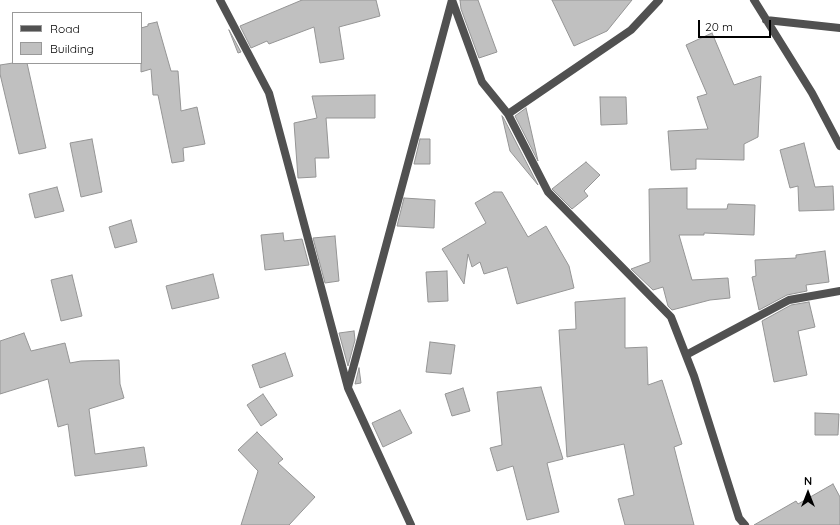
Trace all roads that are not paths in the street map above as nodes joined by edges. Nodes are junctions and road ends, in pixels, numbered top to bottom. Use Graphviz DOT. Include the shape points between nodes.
graph roads {
  1 [pos="220,0"];
  2 [pos="452,0"];
  3 [pos="659,0"];
  4 [pos="754,0"];
  5 [pos="766,20"];
  6 [pos="840,28"];
  7 [pos="508,114"];
  8 [pos="840,146"];
  9 [pos="840,291"];
  10 [pos="686,355"];
  11 [pos="348,388"];
  12 [pos="410,525"];
  13 [pos="745,525"];
  1 -- 11 [label="street" via="268,93"];
  2 -- 7 [label="street" via="482,82"];
  2 -- 11 [label="street"];
  3 -- 7 [label="street" via="631,30"];
  4 -- 5 [label="street"];
  5 -- 6 [label="street"];
  5 -- 8 [label="street" via="812,93"];
  7 -- 10 [label="street" via="548,192 672,317"];
  9 -- 10 [label="street" via="789,300"];
  10 -- 13 [label="street" via="739,518"];
  11 -- 12 [label="street"];
}
